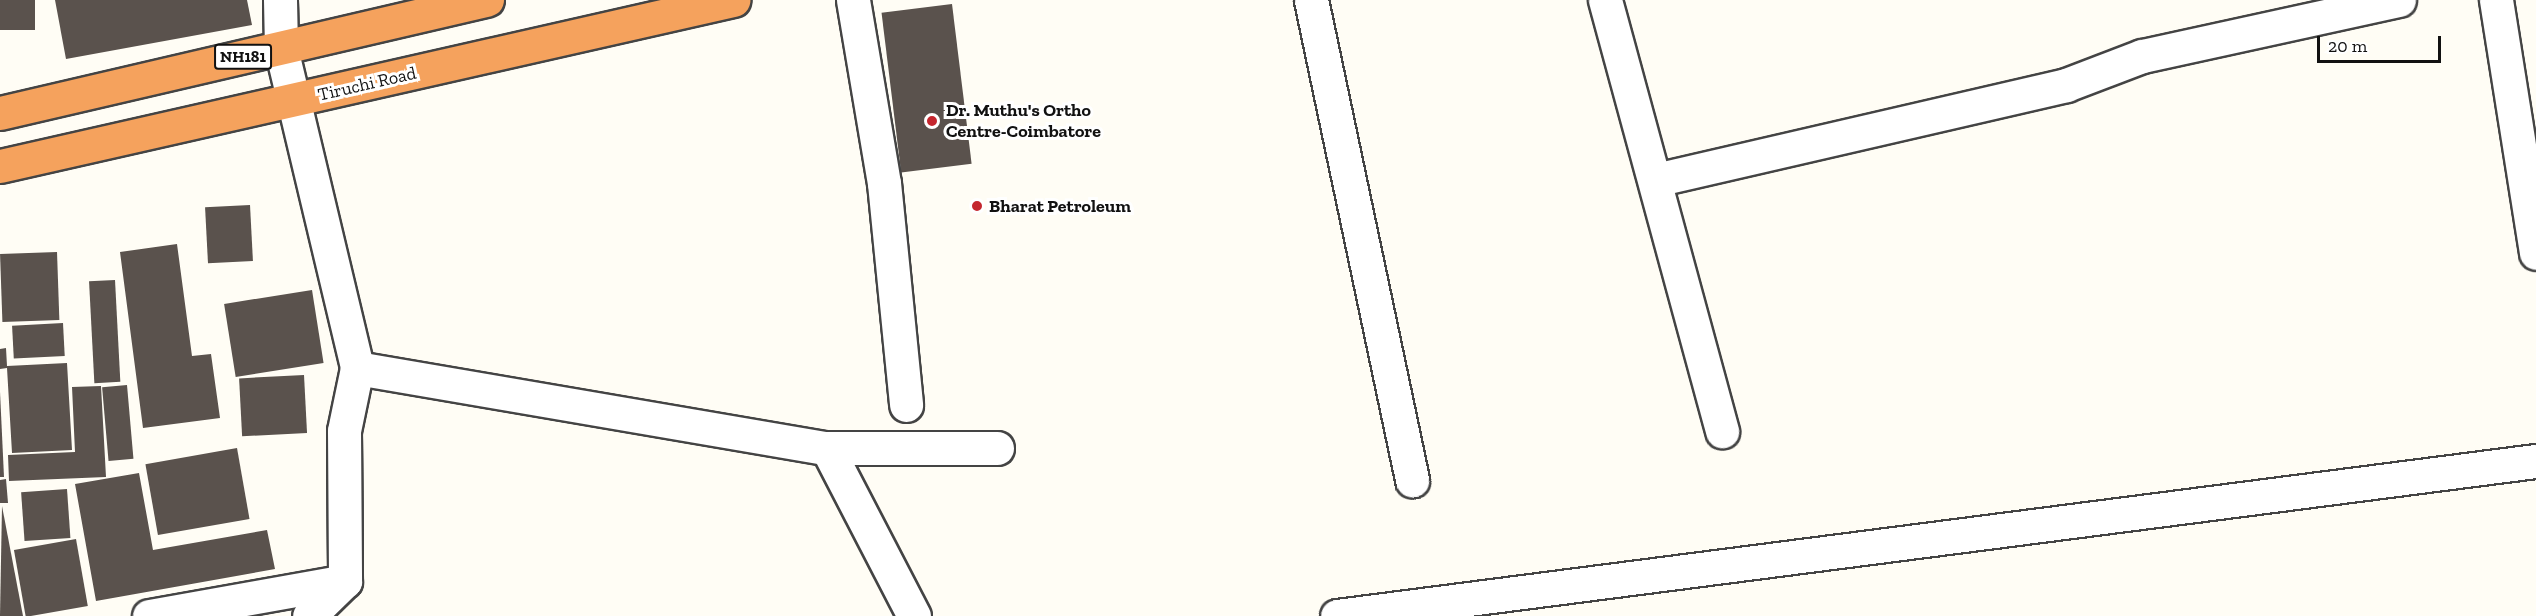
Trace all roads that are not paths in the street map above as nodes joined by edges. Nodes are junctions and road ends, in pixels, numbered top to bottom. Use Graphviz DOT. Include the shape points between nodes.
graph roads {
  1 [pos="279,0"];
  2 [pos="487,0"];
  3 [pos="733,0"];
  4 [pos="853,0"];
  5 [pos="1311,0"];
  6 [pos="1605,0"];
  7 [pos="2399,0"];
  8 [pos="2496,0"];
  9 [pos="281,48"];
  10 [pos="294,101"];
  11 [pos="0,113"];
  12 [pos="0,165"];
  13 [pos="1655,180"];
  14 [pos="2536,254"];
  15 [pos="357,368"];
  16 [pos="906,405"];
  17 [pos="1722,431"];
  18 [pos="826,448"];
  19 [pos="997,448"];
  20 [pos="2536,461"];
  21 [pos="1412,481"];
  22 [pos="345,581"];
  23 [pos="149,616"];
  24 [pos="309,616"];
  25 [pos="914,616"];
  26 [pos="1336,616"];
  1 -- 9 [label="street"];
  2 -- 9 [label="highway, NH181"];
  3 -- 10 [label="highway, Tiruchi Road"];
  4 -- 16 [label="street" via="884,183"];
  5 -- 21 [label="street"];
  6 -- 13 [label="street"];
  7 -- 13 [label="street" via="2142,56 2066,84"];
  8 -- 14 [label="street"];
  9 -- 10 [label="street"];
  9 -- 11 [label="highway, NH181"];
  10 -- 12 [label="highway, Tiruchi Road"];
  10 -- 15 [label="street"];
  13 -- 17 [label="street"];
  15 -- 18 [label="street"];
  15 -- 22 [label="street" via="344,431"];
  18 -- 19 [label="street"];
  18 -- 25 [label="street"];
  20 -- 26 [label="street"];
  22 -- 23 [label="street"];
  22 -- 24 [label="street"];
}
